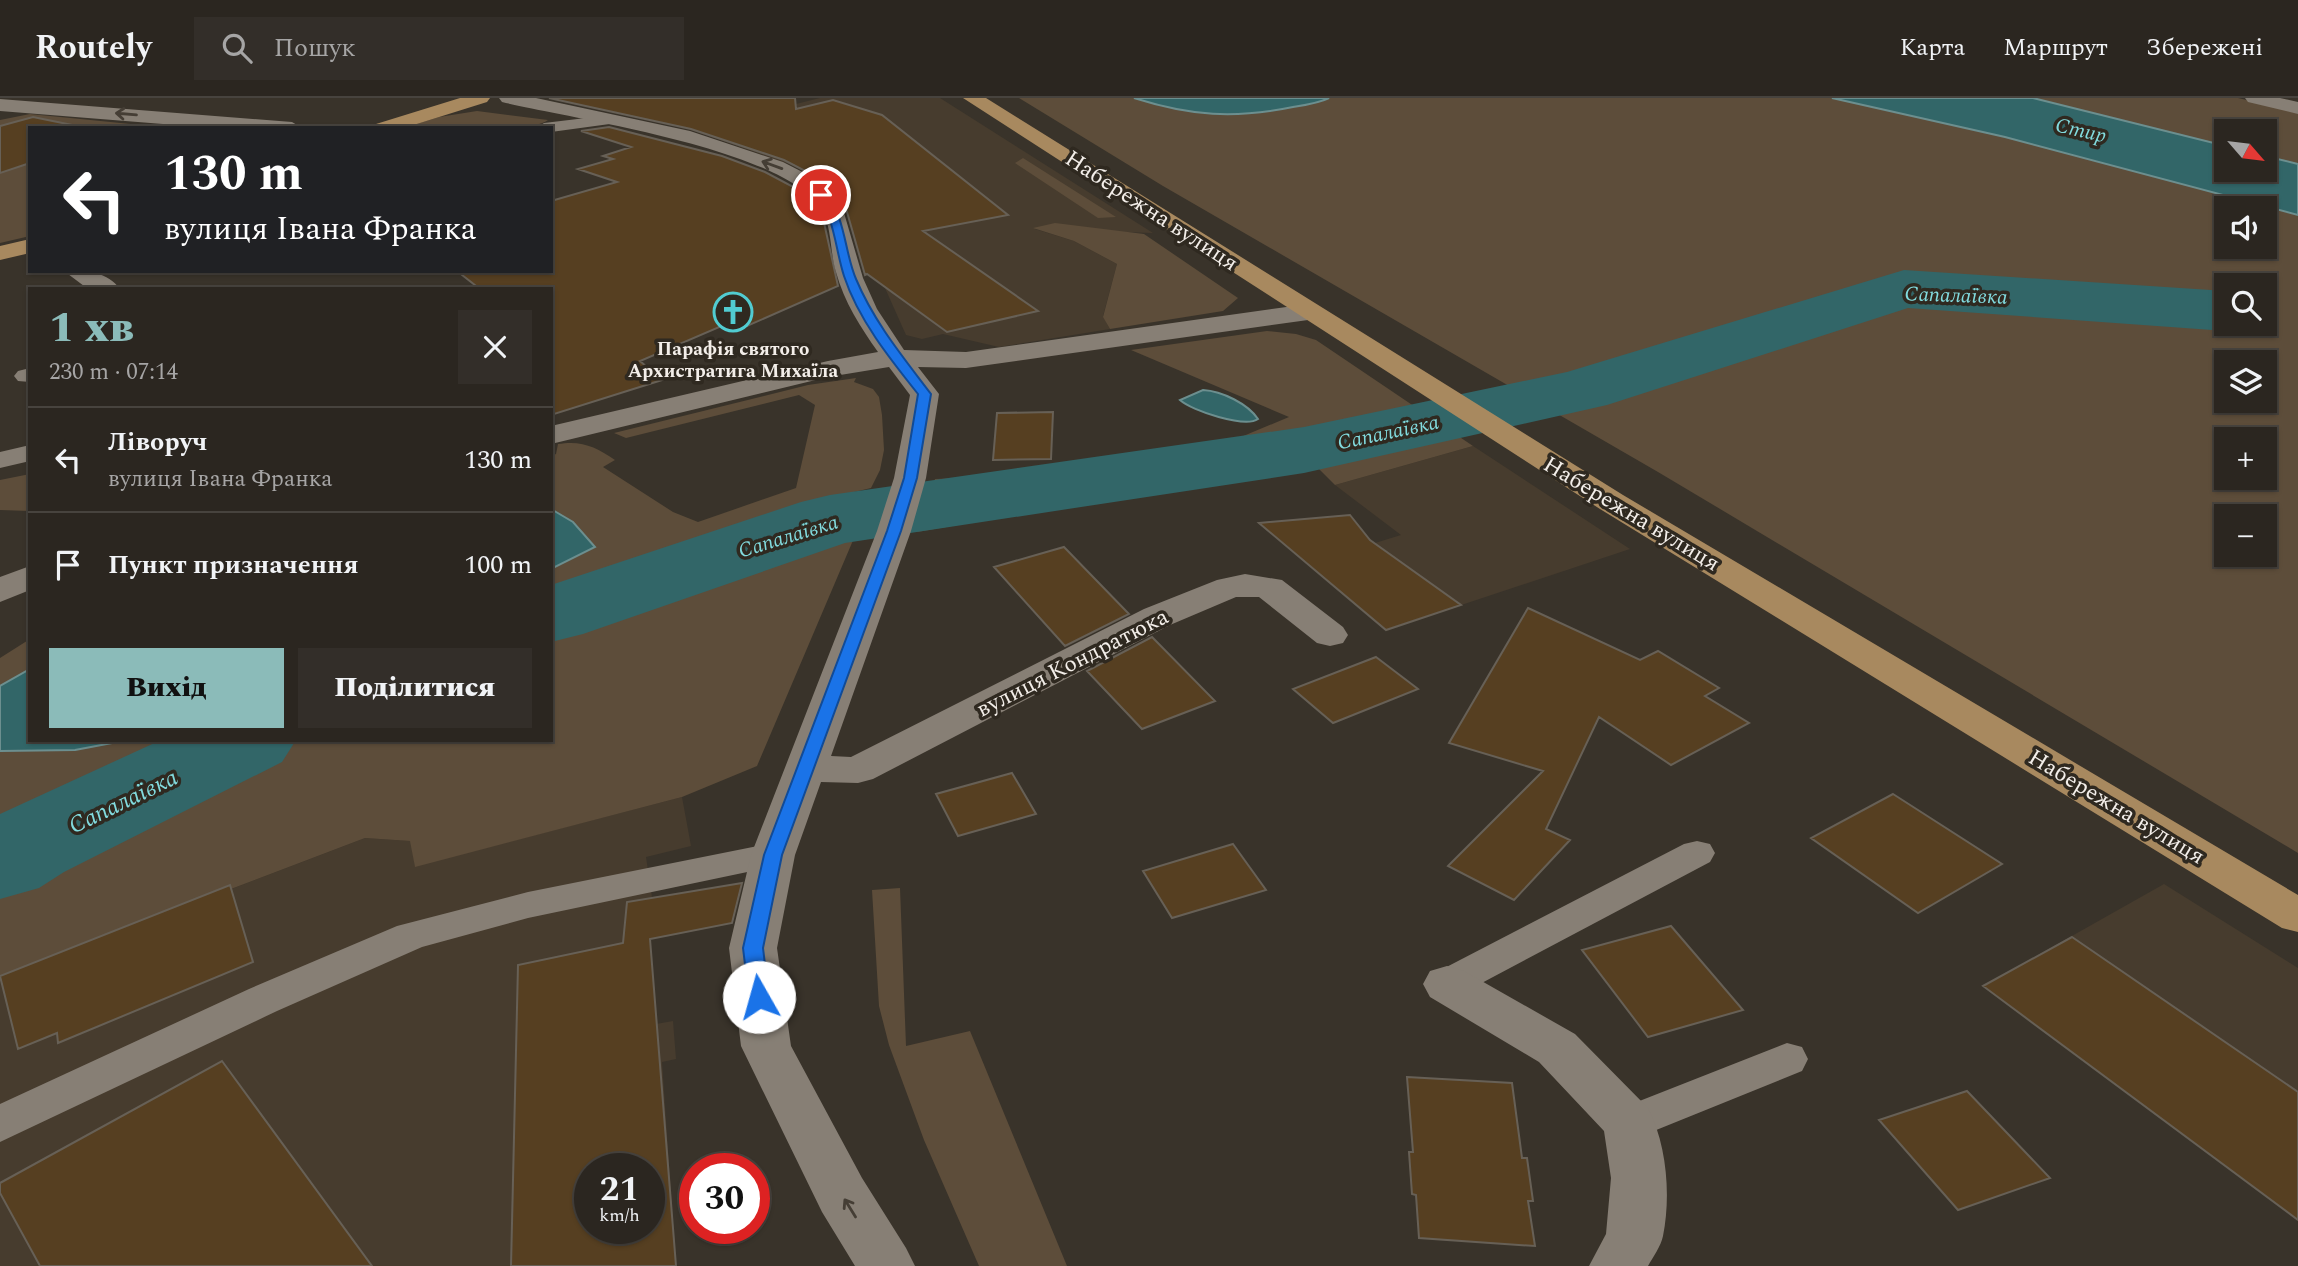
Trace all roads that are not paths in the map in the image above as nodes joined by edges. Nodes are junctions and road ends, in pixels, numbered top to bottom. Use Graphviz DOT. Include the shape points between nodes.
graph roads {
  1 [pos="480,98"];
  2 [pos="509,98"];
  3 [pos="973,98"];
  4 [pos="2255,98"];
  5 [pos="0,105"];
  6 [pos="2298,108"];
  7 [pos="611,120"];
  8 [pos="267,126"];
  9 [pos="389,126"];
  10 [pos="553,127"];
  11 [pos="28,246"];
  12 [pos="0,253"];
  13 [pos="79,273"];
  14 [pos="104,287"];
  15 [pos="1308,312"];
  16 [pos="895,358"];
  17 [pos="553,435"];
  18 [pos="28,453"];
  19 [pos="0,460"];
  20 [pos="28,577"];
  21 [pos="0,591"];
  22 [pos="1330,635"];
  23 [pos="806,768"];
  24 [pos="1697,853"];
  25 [pos="773,855"];
  26 [pos="2298,916"];
  27 [pos="1447,984"];
  28 [pos="1787,1059"];
  29 [pos="1629,1123"];
  30 [pos="0,1124"];
  31 [pos="886,1266"];
  32 [pos="1618,1266"];
  1 -- 9 [label="main road"];
  2 -- 7 [label="street"];
  3 -- 15 [label="main road, Набережна вулиця" via="1195,235"];
  4 -- 6 [label="street"];
  8 -- 5 [label="street, one-way"];
  7 -- 10 [label="lane"];
  16 -- 7 [label="street, one-way" via="850,278 831,207 811,184 779,168 679,134"];
  11 -- 12 [label="main road"];
  13 -- 14 [label="street"];
  15 -- 16 [label="street" via="966,360"];
  15 -- 26 [label="main road, Набережна вулиця"];
  16 -- 17 [label="street" via="828,369"];
  16 -- 23 [label="street" via="925,394 910,478"];
  18 -- 19 [label="lane"];
  20 -- 21 [label="street"];
  22 -- 23 [label="street, вулиця Кондратюка" via="1269,588 1228,587 1157,617 858,770"];
  23 -- 25 [label="street"];
  24 -- 27 [label="lane"];
  25 -- 30 [label="lane" via="528,905 411,936"];
  31 -- 25 [label="street, one-way" via="842,1195 766,1046 753,948"];
  27 -- 29 [label="street" via="1557,1048"];
  28 -- 29 [label="lane"];
  29 -- 32 [label="street" via="1639,1178 1634,1238"];
}
